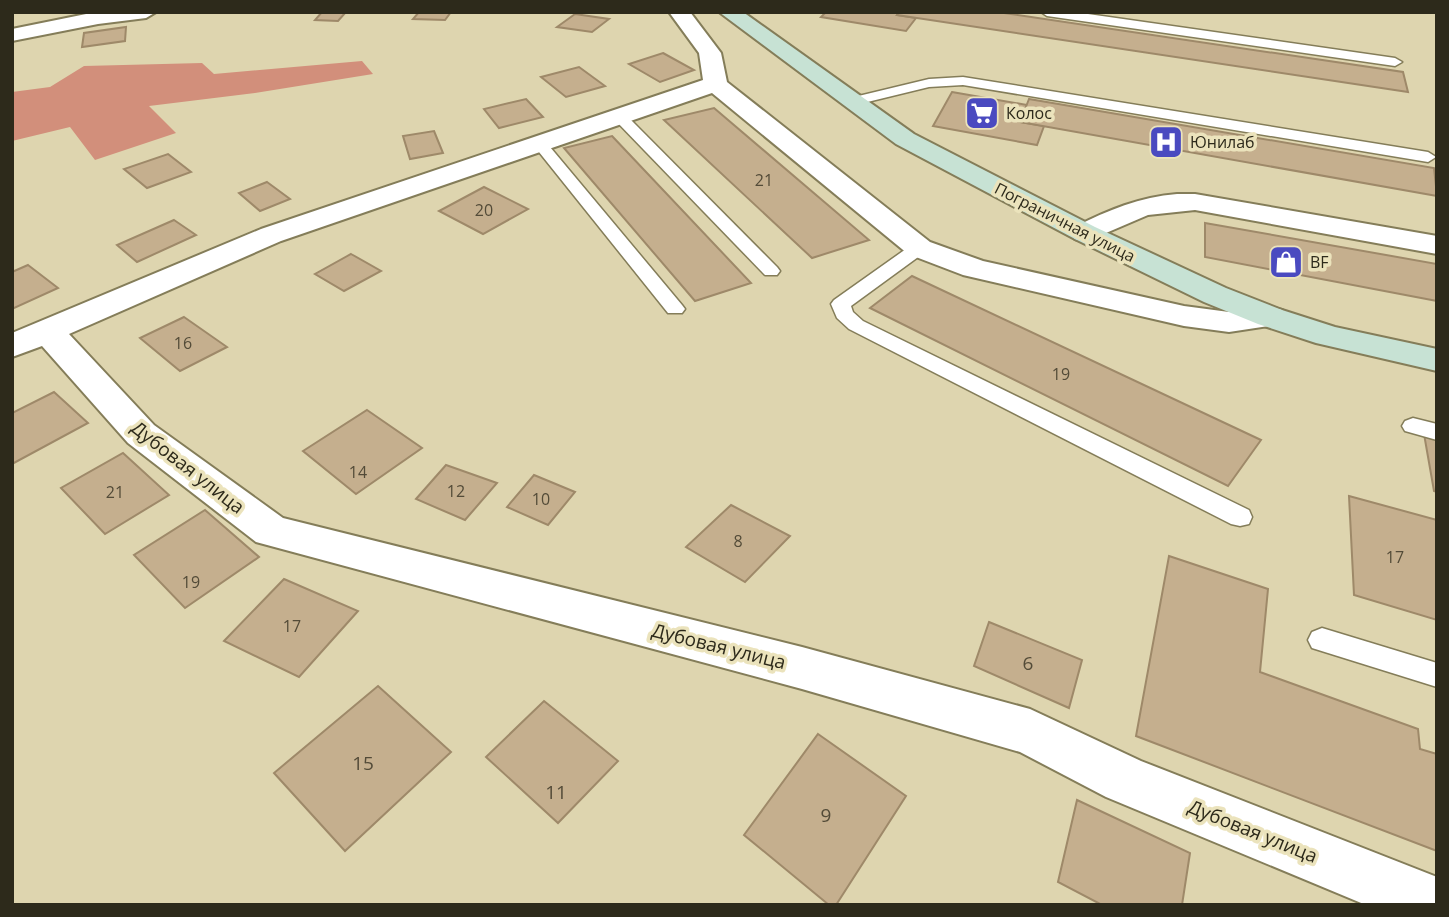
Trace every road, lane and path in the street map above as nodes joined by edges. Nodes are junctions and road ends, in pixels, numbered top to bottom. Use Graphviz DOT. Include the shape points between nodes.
graph roads {
  1 [pos="145,12"];
  2 [pos="679,12"];
  3 [pos="729,12"];
  4 [pos="1047,12"];
  5 [pos="95,15"];
  6 [pos="12,35"];
  7 [pos="1395,62"];
  8 [pos="715,84"];
  9 [pos="851,102"];
  10 [pos="621,118"];
  11 [pos="540,144"];
  12 [pos="1428,156"];
  13 [pos="1085,233"];
  14 [pos="1437,246"];
  15 [pos="919,248"];
  16 [pos="771,271"];
  17 [pos="675,309"];
  18 [pos="1270,317"];
  19 [pos="30,339"];
  20 [pos="1437,360"];
  21 [pos="1413,426"];
  22 [pos="1437,432"];
  23 [pos="1240,517"];
  24 [pos="1322,640"];
  25 [pos="1437,676"];
  26 [pos="1435,905"];
  1 -- 5 [label="street"];
  2 -- 8 [label="street" via="716,64"];
  3 -- 9 [label="main road, Пограничная улица"];
  4 -- 7 [label="lane"];
  5 -- 6 [label="street"];
  8 -- 10 [label="street, Дубовая улица"];
  8 -- 15 [label="street"];
  9 -- 12 [label="lane" via="929,83 963,81"];
  9 -- 13 [label="main road, Пограничная улица" via="905,139"];
  10 -- 11 [label="street, Дубовая улица"];
  10 -- 16 [label="lane"];
  11 -- 17 [label="lane"];
  11 -- 19 [label="street, Дубовая улица" via="271,235"];
  13 -- 14 [label="street" via="1138,207 1195,202"];
  13 -- 18 [label="main road, Пограничная улица"];
  15 -- 18 [label="street" via="975,268 1184,316 1229,322"];
  15 -- 23 [label="lane" via="841,304 856,325"];
  18 -- 20 [label="main road, Пограничная улица"];
  19 -- 26 [label="street, Дубовая улица" via="141,434 271,531 1030,732 1124,779"];
  21 -- 22 [label="lane"];
  24 -- 25 [label="lane"];
}
